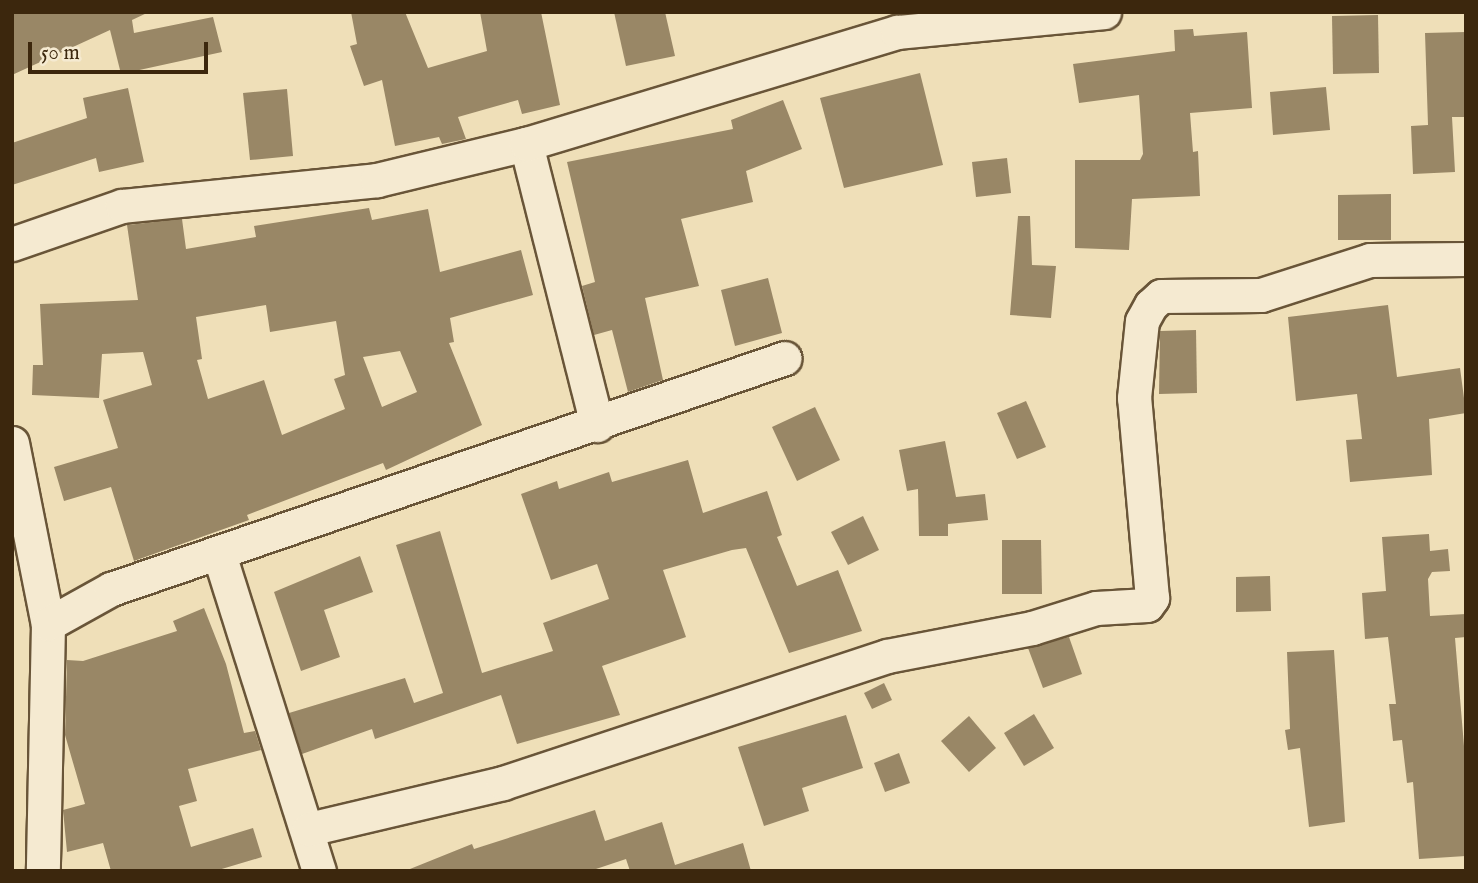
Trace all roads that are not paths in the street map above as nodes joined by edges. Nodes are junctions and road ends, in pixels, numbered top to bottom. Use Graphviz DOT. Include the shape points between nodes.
graph roads {
  1 [pos="1104,12"];
  2 [pos="526,144"];
  3 [pos="12,244"];
  4 [pos="1466,259"];
  5 [pos="785,358"];
  6 [pos="597,425"];
  7 [pos="12,443"];
  8 [pos="219,554"];
  9 [pos="48,624"];
  10 [pos="309,829"];
  11 [pos="43,871"];
  12 [pos="319,871"];
  1 -- 2 [label="street" via="897,33"];
  2 -- 3 [label="street" via="377,180 122,206"];
  2 -- 6 [label="street"];
  4 -- 10 [label="street" via="1370,260 1261,295 1161,296 1151,305 1142,321 1134,398 1152,598 1147,605 1096,608 1032,628 887,656 503,783"];
  5 -- 6 [label="street"];
  6 -- 8 [label="street"];
  7 -- 9 [label="street"];
  8 -- 9 [label="street" via="111,589"];
  8 -- 10 [label="street"];
  9 -- 11 [label="street"];
  10 -- 12 [label="street"];
}
